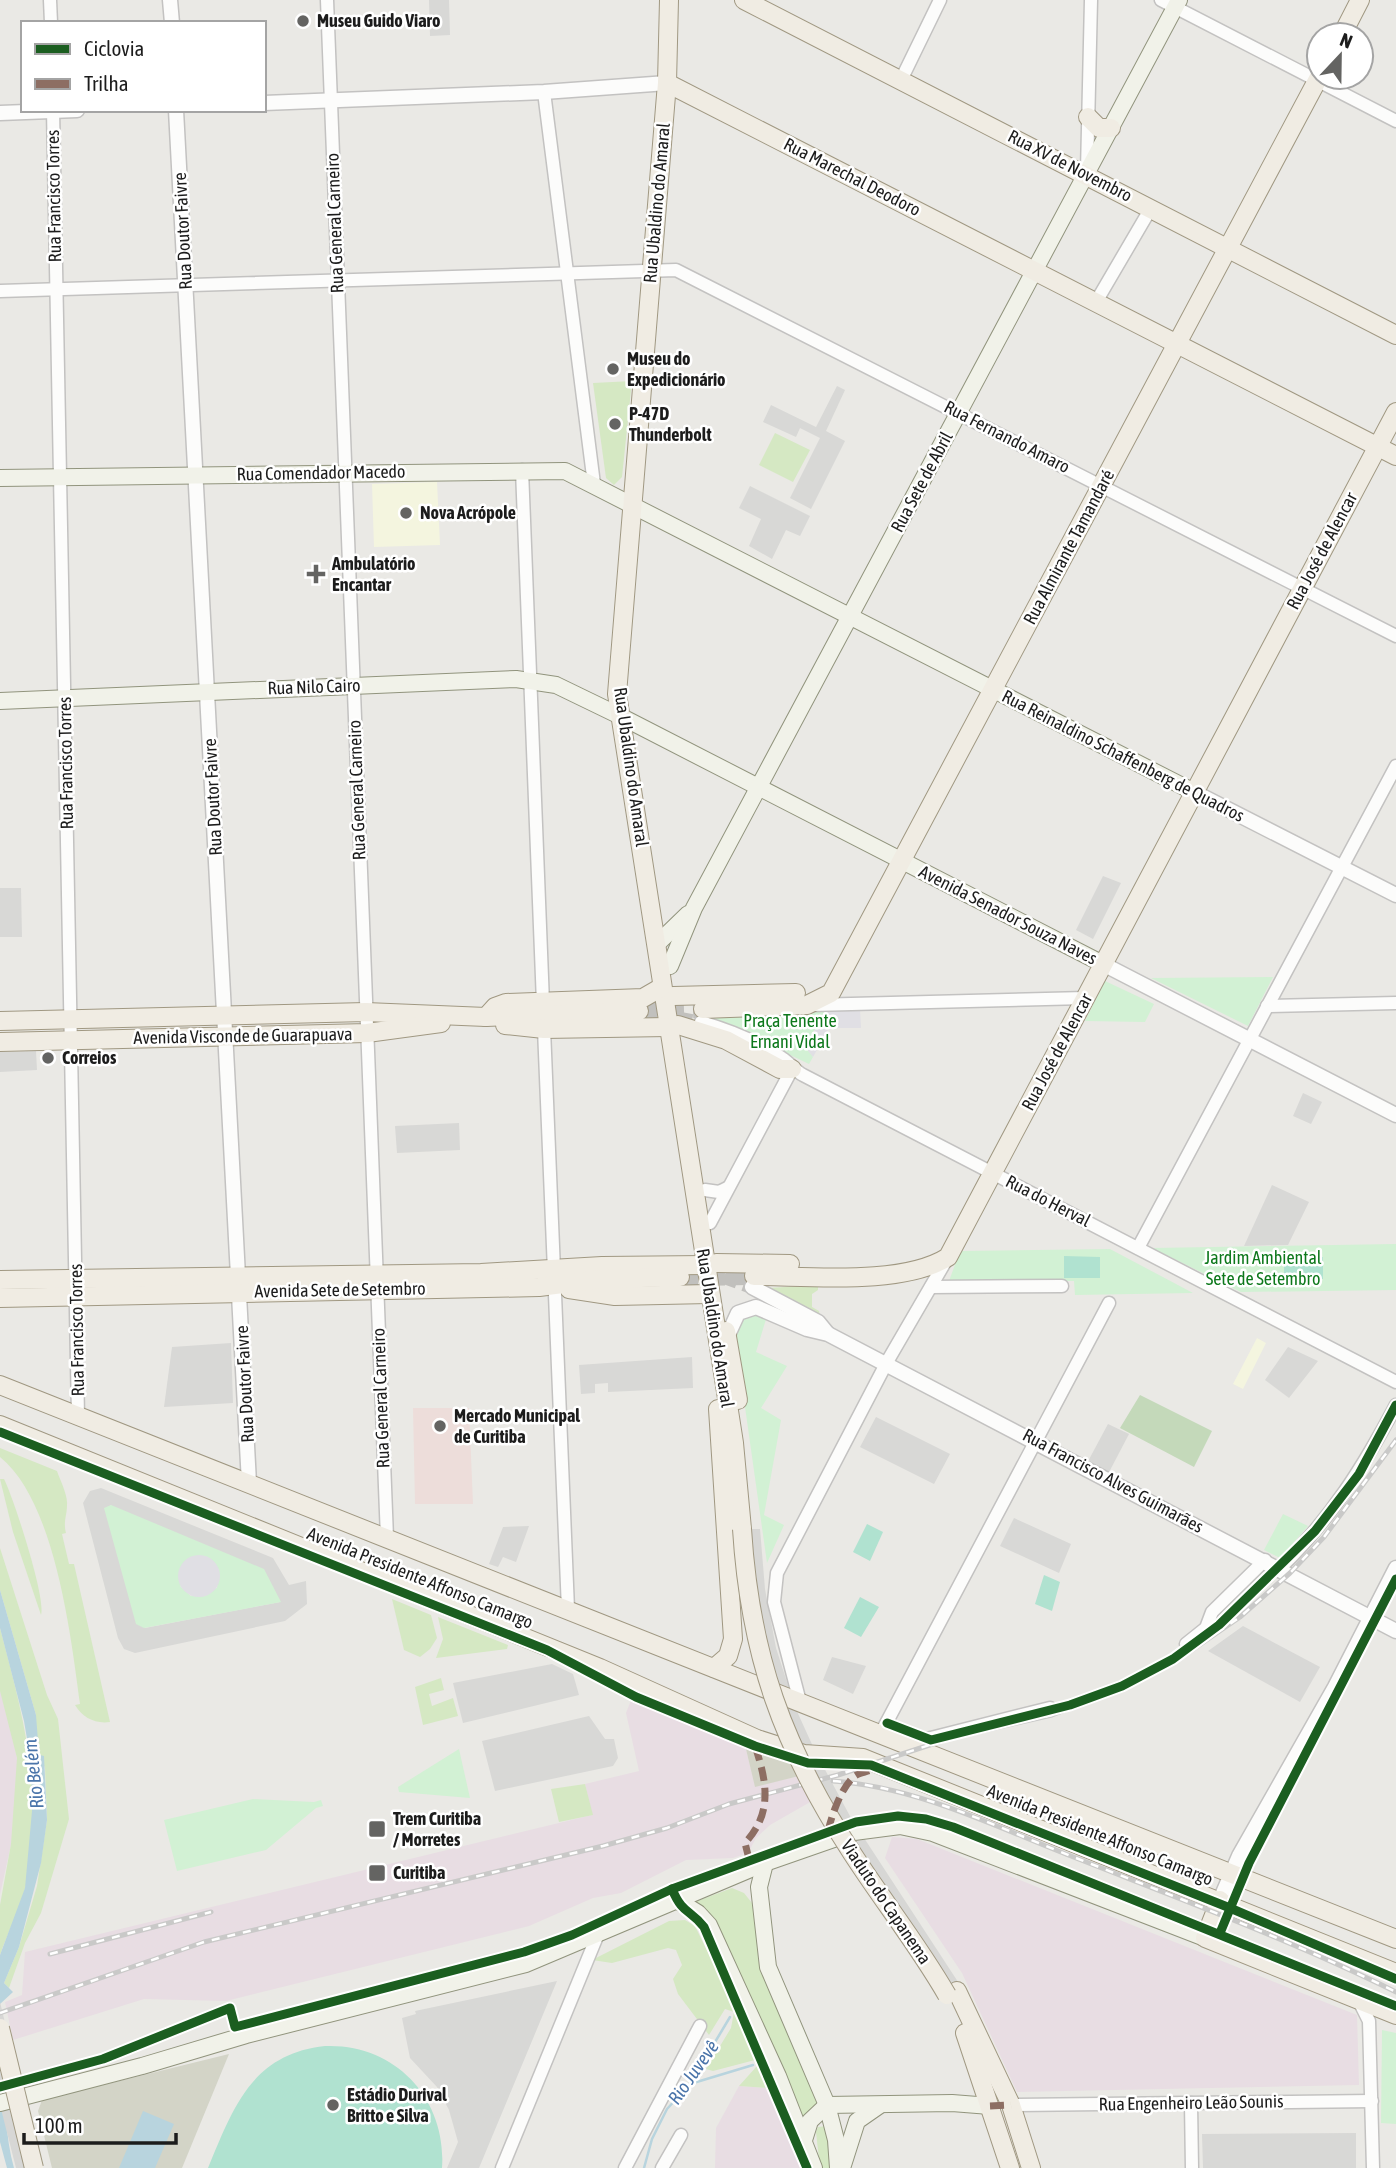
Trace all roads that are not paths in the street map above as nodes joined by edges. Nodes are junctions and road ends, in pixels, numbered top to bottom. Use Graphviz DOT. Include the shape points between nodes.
graph roads {
  1 [pos="50,0"];
  2 [pos="170,0"];
  3 [pos="327,0"];
  4 [pos="669,0"];
  5 [pos="744,0"];
  6 [pos="940,0"];
  7 [pos="1091,0"];
  8 [pos="1360,0"];
  9 [pos="1172,2"];
  10 [pos="51,21"];
  11 [pos="172,21"];
  12 [pos="1349,21"];
  13 [pos="1305,72"];
  14 [pos="901,80"];
  15 [pos="667,83"];
  16 [pos="1312,91"];
  17 [pos="1340,91"];
  18 [pos="544,92"];
  19 [pos="330,100"];
  20 [pos="266,103"];
  21 [pos="26,112"];
  22 [pos="53,112"];
  23 [pos="176,112"];
  24 [pos="0,113"];
  25 [pos="1088,117"];
  26 [pos="1396,121"];
  27 [pos="1111,128"];
  28 [pos="1086,174"];
  29 [pos="1151,208"];
  30 [pos="1228,248"];
  31 [pos="651,268"];
  32 [pos="567,271"];
  33 [pos="1037,271"];
  34 [pos="338,279"];
  35 [pos="185,285"];
  36 [pos="56,289"];
  37 [pos="0,291"];
  38 [pos="1096,302"];
  39 [pos="1396,335"];
  40 [pos="1177,344"];
  41 [pos="1396,412"];
  42 [pos="959,413"];
  43 [pos="1378,447"];
  44 [pos="1396,456"];
  45 [pos="522,470"];
  46 [pos="345,473"];
  47 [pos="196,475"];
  48 [pos="60,477"];
  49 [pos="0,478"];
  50 [pos="594,484"];
  51 [pos="1102,485"];
  52 [pos="633,505"];
  53 [pos="1303,588"];
  54 [pos="850,616"];
  55 [pos="1396,636"];
  56 [pos="530,679"];
  57 [pos="353,686"];
  58 [pos="993,689"];
  59 [pos="207,692"];
  60 [pos="64,698"];
  61 [pos="0,701"];
  62 [pos="620,716"];
  63 [pos="1396,766"];
  64 [pos="759,787"];
  65 [pos="1194,792"];
  66 [pos="902,861"];
  67 [pos="1342,868"];
  68 [pos="1396,895"];
  69 [pos="694,908"];
  70 [pos="657,944"];
  71 [pos="1103,964"];
  72 [pos="670,966"];
  73 [pos="668,991"];
  74 [pos="838,994"];
  75 [pos="1085,998"];
  76 [pos="543,1003"];
  77 [pos="1396,1003"];
  78 [pos="1267,1006"];
  79 [pos="639,1011"];
  80 [pos="366,1012"];
  81 [pos="702,1015"];
  82 [pos="224,1016"];
  83 [pos="159,1017"];
  84 [pos="486,1017"];
  85 [pos="71,1019"];
  86 [pos="0,1021"];
  87 [pos="673,1026"];
  88 [pos="544,1029"];
  89 [pos="367,1033"];
  90 [pos="225,1037"];
  91 [pos="123,1039"];
  92 [pos="71,1040"];
  93 [pos="1250,1040"];
  94 [pos="32,1041"];
  95 [pos="0,1042"];
  96 [pos="792,1069"];
  97 [pos="1396,1115"];
  98 [pos="993,1173"];
  99 [pos="727,1188"];
  100 [pos="705,1190"];
  101 [pos="710,1223"];
  102 [pos="1139,1248"];
  103 [pos="941,1262"];
  104 [pos="710,1264"];
  105 [pos="680,1277"];
  106 [pos="554,1279"];
  107 [pos="0,1280"];
  108 [pos="377,1282"];
  109 [pos="753,1282"];
  110 [pos="239,1285"];
  111 [pos="1062,1286"];
  112 [pos="76,1287"];
  113 [pos="931,1287"];
  114 [pos="709,1294"];
  115 [pos="0,1297"];
  116 [pos="1109,1303"];
  117 [pos="828,1334"];
  118 [pos="727,1337"];
  119 [pos="890,1358"];
  120 [pos="719,1363"];
  121 [pos="1396,1382"];
  122 [pos="0,1385"];
  123 [pos="1396,1405"];
  124 [pos="78,1416"];
  125 [pos="0,1425"];
  126 [pos="1037,1440"];
  127 [pos="249,1483"];
  128 [pos="748,1529"];
  129 [pos="387,1538"];
  130 [pos="1265,1560"];
  131 [pos="1280,1568"];
  132 [pos="1396,1568"];
  133 [pos="568,1609"];
  134 [pos="1371,1616"];
  135 [pos="1396,1631"];
  136 [pos="1186,1644"];
  137 [pos="715,1668"];
  138 [pos="800,1702"];
  139 [pos="1050,1708"];
  140 [pos="881,1733"];
  141 [pos="907,1744"];
  142 [pos="765,1863"];
  143 [pos="1231,1872"];
  144 [pos="677,1900"];
  145 [pos="1220,1900"];
  146 [pos="598,1934"];
  147 [pos="1205,1938"];
  148 [pos="1396,1939"];
  149 [pos="1396,1973"];
  150 [pos="952,1993"];
  151 [pos="1358,1998"];
  152 [pos="1395,2014"];
  153 [pos="700,2026"];
  154 [pos="0,2028"];
  155 [pos="1371,2039"];
  156 [pos="0,2077"];
  157 [pos="983,2083"];
  158 [pos="1372,2101"];
  159 [pos="0,2103"];
  160 [pos="952,2103"];
  161 [pos="1191,2103"];
  162 [pos="827,2105"];
  163 [pos="880,2105"];
  164 [pos="1011,2105"];
  165 [pos="990,2106"];
  166 [pos="681,2135"];
  167 [pos="804,2140"];
  168 [pos="22,2168"];
  169 [pos="34,2168"];
  170 [pos="502,2168"];
  171 [pos="625,2168"];
  172 [pos="662,2168"];
  173 [pos="814,2168"];
  174 [pos="840,2168"];
  175 [pos="1010,2168"];
  176 [pos="1031,2168"];
  177 [pos="1192,2168"];
  178 [pos="1373,2168"];
  1 -- 10 [label="street"];
  2 -- 11 [label="street"];
  3 -- 19 [label="street, Rua General Carneiro"];
  4 -- 15 [label="main road, Rua Ubaldino do Amaral"];
  5 -- 14 [label="main road, Rua XV de Novembro"];
  6 -- 14 [label="street"];
  7 -- 25 [label="street"];
  8 -- 12 [label="main road"];
  9 -- 13 [label="street"];
  9 -- 27 [label="main road, Rua Sete de Abril"];
  14 -- 28 [label="main road, Rua XV de Novembro"];
  15 -- 18 [label="street"];
  15 -- 31 [label="main road, Rua Ubaldino do Amaral"];
  15 -- 33 [label="main road, Rua Marechal Deodoro"];
  16 -- 30 [label="main road, Rua Almirante Tamandaré"];
  17 -- 26 [label="street"];
  18 -- 19 [label="street"];
  18 -- 32 [label="street"];
  19 -- 20 [label="street"];
  19 -- 34 [label="street, Rua General Carneiro"];
  21 -- 24 [label="street"];
  22 -- 36 [label="street, Rua Francisco Torres"];
  23 -- 35 [label="street, Rua Doutor Faivre"];
  25 -- 27 [label="main road" via="1099,128"];
  25 -- 28 [label="street"];
  27 -- 28 [label="main road, Rua Sete de Abril"];
  28 -- 29 [label="main road, Rua XV de Novembro"];
  28 -- 33 [label="main road, Rua Sete de Abril"];
  29 -- 30 [label="main road, Rua XV de Novembro"];
  29 -- 38 [label="street"];
  30 -- 39 [label="main road, Rua XV de Novembro"];
  30 -- 40 [label="main road, Rua Almirante Tamandaré"];
  31 -- 32 [label="street, Rua Fernando Amaro"];
  31 -- 42 [label="street, Rua Fernando Amaro" via="687,274"];
  31 -- 52 [label="main road, Rua Ubaldino do Amaral"];
  32 -- 34 [label="street, Rua Fernando Amaro"];
  32 -- 50 [label="street"];
  33 -- 38 [label="main road, Rua Marechal Deodoro"];
  33 -- 42 [label="main road, Rua Sete de Abril"];
  34 -- 35 [label="street, Rua Fernando Amaro"];
  34 -- 46 [label="street, Rua General Carneiro"];
  35 -- 36 [label="street, Rua Fernando Amaro"];
  35 -- 47 [label="street, Rua Doutor Faivre"];
  36 -- 37 [label="street, Rua Fernando Amaro"];
  36 -- 48 [label="street, Rua Francisco Torres"];
  38 -- 40 [label="main road, Rua Marechal Deodoro"];
  40 -- 43 [label="main road, Rua Marechal Deodoro"];
  40 -- 51 [label="main road, Rua Almirante Tamandaré"];
  41 -- 43 [label="main road, Rua José de Alencar"];
  42 -- 51 [label="street, Rua Fernando Amaro"];
  42 -- 54 [label="main road, Rua Sete de Abril"];
  43 -- 44 [label="main road, Rua Marechal Deodoro"];
  43 -- 53 [label="main road, Rua José de Alencar"];
  45 -- 46 [label="main road, Rua Comendador Macedo"];
  45 -- 50 [label="main road, Rua Comendador Macedo" via="565,471"];
  45 -- 56 [label="street"];
  46 -- 47 [label="main road, Rua Comendador Macedo"];
  46 -- 57 [label="street, Rua General Carneiro"];
  47 -- 48 [label="main road, Rua Comendador Macedo"];
  47 -- 59 [label="street, Rua Doutor Faivre"];
  48 -- 49 [label="main road, Rua Comendador Macedo"];
  48 -- 60 [label="street, Rua Francisco Torres"];
  50 -- 52 [label="main road, Rua Comendador Macedo"];
  51 -- 53 [label="street, Rua Fernando Amaro"];
  51 -- 58 [label="main road, Rua Almirante Tamandaré"];
  52 -- 54 [label="main road, Rua Reinaldino Schaffenberg de Quadros"];
  52 -- 62 [label="main road, Rua Ubaldino do Amaral" via="617,694"];
  53 -- 55 [label="street, Rua Fernando Amaro"];
  53 -- 65 [label="main road, Rua José de Alencar"];
  54 -- 58 [label="main road, Rua Reinaldino Schaffenberg de Quadros"];
  54 -- 64 [label="main road, Rua Sete de Abril"];
  56 -- 57 [label="main road, Rua Nilo Cairo"];
  56 -- 62 [label="main road, Rua Nilo Cairo" via="566,689"];
  56 -- 76 [label="street"];
  57 -- 59 [label="main road, Rua Nilo Cairo"];
  57 -- 80 [label="street, Rua General Carneiro"];
  58 -- 65 [label="main road, Rua Reinaldino Schaffenberg de Quadros"];
  58 -- 66 [label="main road, Rua Almirante Tamandaré"];
  59 -- 60 [label="main road, Rua Nilo Cairo"];
  59 -- 82 [label="street, Rua Doutor Faivre"];
  60 -- 61 [label="main road, Rua Nilo Cairo"];
  60 -- 85 [label="street, Rua Francisco Torres"];
  62 -- 64 [label="main road, Avenida Senador Souza Naves"];
  62 -- 70 [label="main road, Rua Ubaldino do Amaral"];
  63 -- 67 [label="street"];
  64 -- 66 [label="main road, Avenida Senador Souza Naves"];
  64 -- 69 [label="main road, Rua Sete de Abril"];
  65 -- 67 [label="street, Rua Reinaldino Schaffenberg de Quadros"];
  65 -- 71 [label="main road, Rua José de Alencar"];
  66 -- 71 [label="main road, Avenida Senador Souza Naves"];
  66 -- 74 [label="main road, Rua Almirante Tamandaré"];
  67 -- 68 [label="street, Rua Reinaldino Schaffenberg de Quadros"];
  67 -- 78 [label="street"];
  69 -- 70 [label="main road"];
  69 -- 72 [label="main road, Rua Sete de Abril"];
  70 -- 73 [label="main road, Rua Ubaldino do Amaral"];
  71 -- 75 [label="main road, Rua José de Alencar"];
  71 -- 93 [label="street, Avenida Senador Souza Naves"];
  72 -- 73 [label="main road, Rua Ubaldino do Amaral"];
  73 -- 74 [label="main road"];
  73 -- 76 [label="main road" via="643,998"];
  73 -- 87 [label="main road, Rua Ubaldino do Amaral"];
  74 -- 75 [label="street"];
  74 -- 81 [label="main road" via="807,1005"];
  75 -- 98 [label="main road, Rua José de Alencar"];
  76 -- 84 [label="main road" via="506,1003"];
  77 -- 78 [label="street"];
  78 -- 93 [label="street"];
  79 -- 84 [label="main road, Avenida Visconde de Guarapuava"];
  80 -- 82 [label="main road, Avenida Visconde de Guarapuava"];
  80 -- 84 [label="main road, Avenida Visconde de Guarapuava"];
  80 -- 89 [label="street, Rua General Carneiro"];
  81 -- 96 [label="street, Rua do Herval" via="785,1059"];
  82 -- 83 [label="main road, Avenida Visconde de Guarapuava"];
  82 -- 90 [label="street, Rua Doutor Faivre"];
  83 -- 85 [label="main road, Avenida Visconde de Guarapuava"];
  83 -- 91 [label="main road"];
  84 -- 88 [label="main road" via="510,1027"];
  84 -- 89 [label="main road, Avenida Visconde de Guarapuava"];
  85 -- 86 [label="main road, Avenida Visconde de Guarapuava"];
  85 -- 92 [label="street, Rua Francisco Torres"];
  86 -- 94 [label="main road"];
  87 -- 88 [label="main road"];
  87 -- 96 [label="main road" via="726,1040 780,1069"];
  87 -- 100 [label="main road, Rua Ubaldino do Amaral"];
  87 -- 104 [label="main road, Rua Ubaldino do Amaral"];
  88 -- 106 [label="street"];
  89 -- 90 [label="main road, Avenida Visconde de Guarapuava"];
  89 -- 108 [label="street, Rua General Carneiro"];
  90 -- 91 [label="main road, Avenida Visconde de Guarapuava"];
  90 -- 110 [label="street, Rua Doutor Faivre"];
  91 -- 92 [label="main road, Avenida Visconde de Guarapuava"];
  92 -- 94 [label="main road, Avenida Visconde de Guarapuava"];
  92 -- 112 [label="street, Rua Francisco Torres"];
  93 -- 97 [label="street, Avenida Senador Souza Naves"];
  93 -- 102 [label="street"];
  94 -- 95 [label="main road, Avenida Visconde de Guarapuava"];
  96 -- 98 [label="street, Rua do Herval"];
  96 -- 99 [label="street"];
  98 -- 102 [label="street, Rua do Herval"];
  98 -- 103 [label="main road, Rua José de Alencar"];
  99 -- 100 [label="street"];
  99 -- 101 [label="street"];
  100 -- 101 [label="main road, Rua Ubaldino do Amaral"];
  101 -- 104 [label="main road, Rua Ubaldino do Amaral"];
  102 -- 121 [label="street, Rua do Herval"];
  103 -- 104 [label="main road"];
  103 -- 109 [label="main road" via="908,1274"];
  103 -- 113 [label="street, Rua José de Alencar"];
  104 -- 106 [label="main road" via="602,1266"];
  104 -- 114 [label="main road, Rua Ubaldino do Amaral"];
  104 -- 118 [label="main road, Rua Ubaldino do Amaral"];
  105 -- 106 [label="main road, Avenida Sete de Setembro"];
  106 -- 108 [label="main road, Avenida Sete de Setembro"];
  106 -- 114 [label="main road" via="615,1297"];
  106 -- 133 [label="street"];
  107 -- 112 [label="main road, Avenida Sete de Setembro"];
  108 -- 110 [label="main road, Avenida Sete de Setembro"];
  108 -- 129 [label="street, Rua General Carneiro"];
  109 -- 117 [label="street, Rua Francisco Alves Guimarães" via="818,1322"];
  110 -- 112 [label="main road, Avenida Sete de Setembro"];
  110 -- 127 [label="street, Rua Doutor Faivre"];
  111 -- 113 [label="street"];
  112 -- 115 [label="main road, Avenida Sete de Setembro"];
  112 -- 124 [label="street, Rua Francisco Torres"];
  113 -- 119 [label="street, Rua José de Alencar"];
  114 -- 120 [label="main road, Rua Ubaldino do Amaral"];
  116 -- 126 [label="street"];
  117 -- 118 [label="street, Rua Francisco Alves Guimarães" via="756,1307 738,1313"];
  117 -- 119 [label="street, Rua Francisco Alves Guimarães" via="868,1355"];
  118 -- 128 [label="main road, Rua Ubaldino do Amaral" via="747,1459"];
  119 -- 126 [label="street, Rua Francisco Alves Guimarães"];
  119 -- 138 [label="street, Rua José de Alencar" via="777,1573 774,1602"];
  120 -- 128 [label="main road, Rua Ubaldino do Amaral"];
  120 -- 137 [label="main road" via="733,1630 728,1656"];
  122 -- 124 [label="main road, Avenida Presidente Affonso Camargo"];
  123 -- 131 [label="street" via="1350,1488"];
  124 -- 127 [label="main road, Avenida Presidente Affonso Camargo"];
  125 -- 145 [label="main road, Avenida Presidente Affonso Camargo" via="609,1672 757,1739 804,1754 869,1760"];
  126 -- 130 [label="street, Rua Francisco Alves Guimarães"];
  126 -- 140 [label="street"];
  127 -- 129 [label="main road, Avenida Presidente Affonso Camargo"];
  128 -- 150 [label="main road, Viaduto do Capanema, bridge" via="746,1584 755,1636 784,1729 844,1841"];
  129 -- 133 [label="main road, Avenida Presidente Affonso Camargo"];
  130 -- 131 [label="street, Rua Francisco Alves Guimarães"];
  130 -- 136 [label="street" via="1212,1612 1206,1628"];
  131 -- 134 [label="street, Rua Francisco Alves Guimarães"];
  132 -- 134 [label="street"];
  133 -- 137 [label="main road, Avenida Presidente Affonso Camargo"];
  134 -- 135 [label="street, Rua Francisco Alves Guimarães"];
  134 -- 143 [label="street"];
  137 -- 138 [label="main road, Avenida Presidente Affonso Camargo"];
  138 -- 140 [label="main road, Avenida Presidente Affonso Camargo"];
  139 -- 141 [label="street"];
  140 -- 141 [label="main road, Avenida Presidente Affonso Camargo"];
  141 -- 143 [label="main road, Avenida Presidente Affonso Camargo"];
  142 -- 144 [label="main road"];
  142 -- 147 [label="main road" via="871,1827 916,1828"];
  142 -- 162 [label="main road" via="759,1887 768,1967"];
  143 -- 145 [label="street"];
  143 -- 148 [label="main road, Avenida Presidente Affonso Camargo"];
  144 -- 146 [label="main road"];
  144 -- 167 [label="main road" via="709,1926"];
  145 -- 147 [label="main road"];
  145 -- 149 [label="main road, Avenida Presidente Affonso Camargo"];
  146 -- 159 [label="main road" via="496,1973"];
  146 -- 170 [label="street"];
  147 -- 151 [label="main road"];
  150 -- 157 [label="main road"];
  150 -- 164 [label="main road"];
  151 -- 152 [label="main road"];
  151 -- 155 [label="street" via="1368,2015"];
  152 -- 155 [label="street" via="1379,2024"];
  153 -- 171 [label="street"];
  154 -- 169 [label="main road, bridge"];
  155 -- 158 [label="street"];
  156 -- 168 [label="main road"];
  157 -- 160 [label="main road"];
  157 -- 165 [label="main road"];
  158 -- 161 [label="street, Rua Engenheiro Leão Sounis"];
  158 -- 178 [label="street"];
  160 -- 163 [label="main road"];
  160 -- 165 [label="main road"];
  161 -- 164 [label="street, Rua Engenheiro Leão Sounis"];
  161 -- 177 [label="street"];
  162 -- 163 [label="main road"];
  162 -- 167 [label="main road" via="810,2121"];
  162 -- 174 [label="main road"];
  163 -- 174 [label="main road" via="857,2121"];
  164 -- 176 [label="main road"];
  165 -- 175 [label="main road"];
  166 -- 172 [label="street"];
  167 -- 173 [label="main road"];
}
